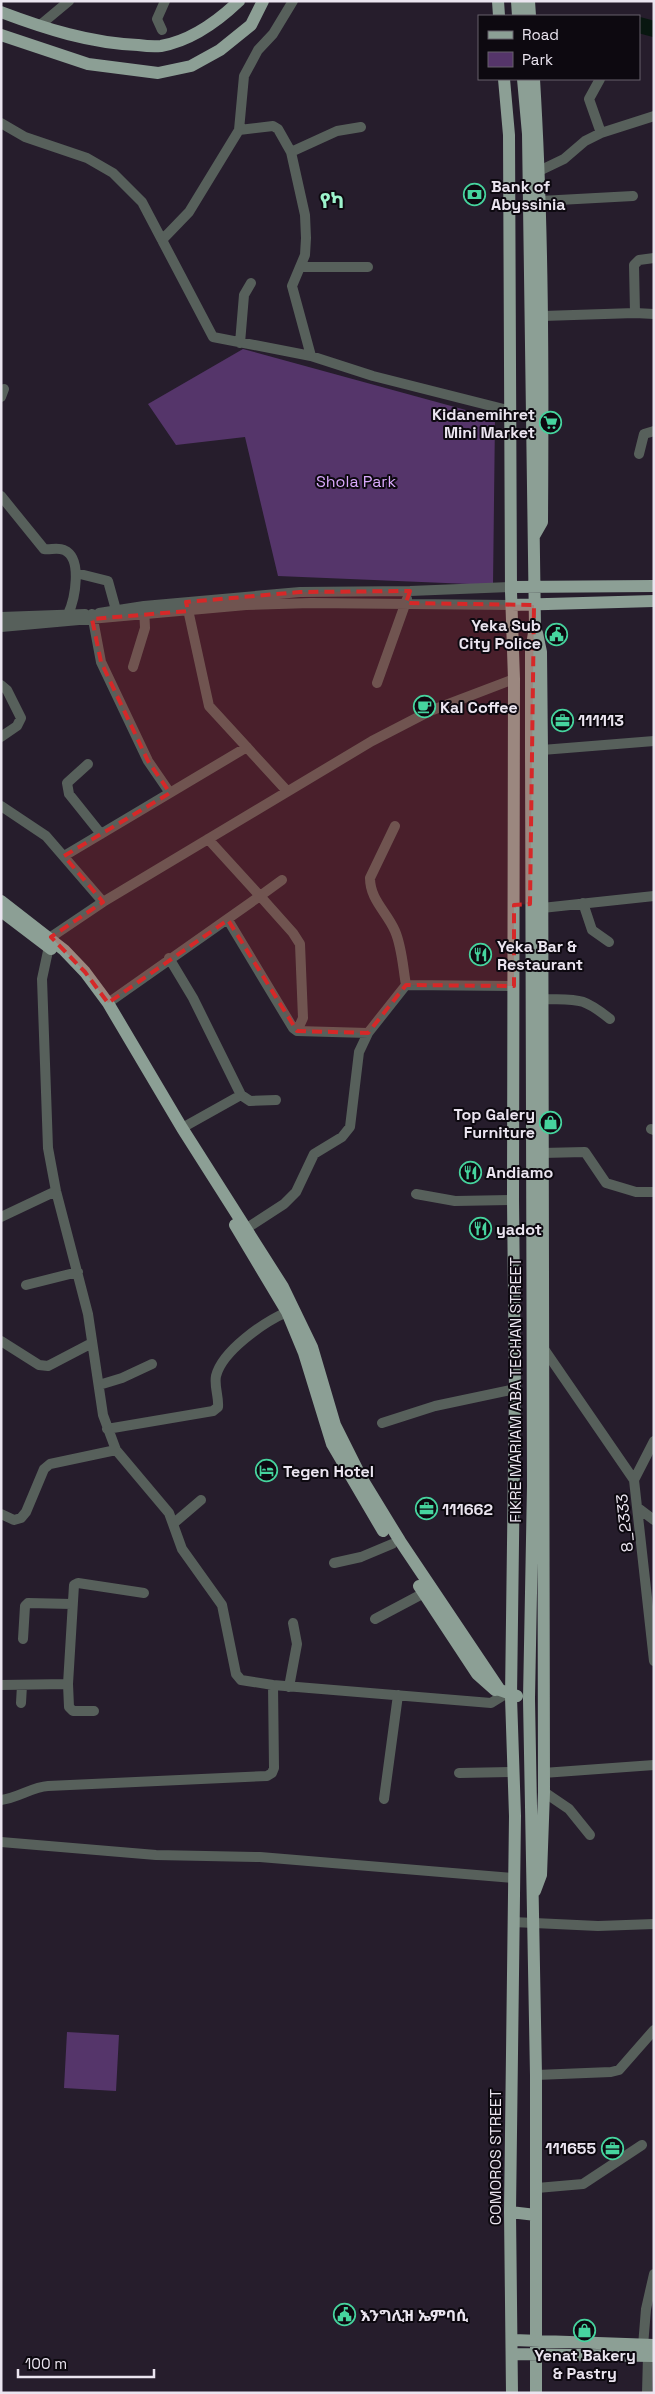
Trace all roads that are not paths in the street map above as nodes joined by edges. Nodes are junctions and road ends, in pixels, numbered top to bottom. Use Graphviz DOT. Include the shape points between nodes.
graph roads {
  1 [pos="69,1"];
  2 [pos="165,1"];
  3 [pos="239,1"];
  4 [pos="263,1"];
  5 [pos="293,1"];
  6 [pos="498,1"];
  7 [pos="517,1"];
  8 [pos="529,1"];
  9 [pos="1,12"];
  10 [pos="499,15"];
  11 [pos="518,15"];
  12 [pos="530,15"];
  13 [pos="39,26"];
  14 [pos="162,30"];
  15 [pos="1,35"];
  16 [pos="504,80"];
  17 [pos="524,80"];
  18 [pos="534,80"];
  19 [pos="599,80"];
  20 [pos="654,116"];
  21 [pos="1,122"];
  22 [pos="361,127"];
  23 [pos="239,130"];
  24 [pos="601,133"];
  25 [pos="528,134"];
  26 [pos="508,135"];
  27 [pos="291,152"];
  28 [pos="539,171"];
  29 [pos="633,196"];
  30 [pos="540,201"];
  31 [pos="162,240"];
  32 [pos="654,258"];
  33 [pos="301,267"];
  34 [pos="368,267"];
  35 [pos="252,282"];
  36 [pos="635,313"];
  37 [pos="654,314"];
  38 [pos="543,316"];
  39 [pos="240,343"];
  40 [pos="311,356"];
  41 [pos="511,411"];
  42 [pos="654,431"];
  43 [pos="639,454"];
  44 [pos="3,503"];
  45 [pos="533,538"];
  46 [pos="76,573"];
  47 [pos="654,586"];
  48 [pos="512,587"];
  49 [pos="534,588"];
  50 [pos="410,591"];
  51 [pos="654,601"];
  52 [pos="406,603"];
  53 [pos="512,605"];
  54 [pos="534,605"];
  55 [pos="187,606"];
  56 [pos="116,610"];
  57 [pos="144,610"];
  58 [pos="68,614"];
  59 [pos="92,617"];
  60 [pos="1,618"];
  61 [pos="1,627"];
  62 [pos="535,627"];
  63 [pos="133,667"];
  64 [pos="514,679"];
  65 [pos="377,683"];
  66 [pos="1,685"];
  67 [pos="1,737"];
  68 [pos="654,741"];
  69 [pos="247,746"];
  70 [pos="542,750"];
  71 [pos="88,764"];
  72 [pos="287,791"];
  73 [pos="170,793"];
  74 [pos="1,806"];
  75 [pos="395,826"];
  76 [pos="101,834"];
  77 [pos="208,839"];
  78 [pos="64,856"];
  79 [pos="282,880"];
  80 [pos="260,896"];
  81 [pos="654,896"];
  82 [pos="1,901"];
  83 [pos="103,902"];
  84 [pos="583,903"];
  85 [pos="514,905"];
  86 [pos="536,906"];
  87 [pos="1,912"];
  88 [pos="228,920"];
  89 [pos="49,942"];
  90 [pos="609,942"];
  91 [pos="169,958"];
  92 [pos="406,985"];
  93 [pos="514,986"];
  94 [pos="543,1000"];
  95 [pos="108,1003"];
  96 [pos="610,1019"];
  97 [pos="297,1031"];
  98 [pos="368,1033"];
  99 [pos="241,1095"];
  100 [pos="276,1100"];
  101 [pos="182,1128"];
  102 [pos="542,1153"];
  103 [pos="206,1174"];
  104 [pos="56,1191"];
  105 [pos="654,1192"];
  106 [pos="416,1194"];
  107 [pos="513,1200"];
  108 [pos="1,1217"];
  109 [pos="247,1228"];
  110 [pos="78,1272"];
  111 [pos="26,1285"];
  112 [pos="287,1312"];
  113 [pos="1,1341"];
  114 [pos="92,1344"];
  115 [pos="544,1349"];
  116 [pos="152,1364"];
  117 [pos="99,1385"];
  118 [pos="515,1390"];
  119 [pos="382,1423"];
  120 [pos="107,1429"];
  121 [pos="654,1440"];
  122 [pos="116,1450"];
  123 [pos="342,1453"];
  124 [pos="634,1480"];
  125 [pos="201,1500"];
  126 [pos="638,1508"];
  127 [pos="1,1514"];
  128 [pos="654,1520"];
  129 [pos="174,1523"];
  130 [pos="392,1544"];
  131 [pos="334,1563"];
  132 [pos="144,1593"];
  133 [pos="424,1593"];
  134 [pos="72,1604"];
  135 [pos="375,1619"];
  136 [pos="293,1623"];
  137 [pos="23,1639"];
  138 [pos="654,1662"];
  139 [pos="490,1681"];
  140 [pos="68,1684"];
  141 [pos="1,1685"];
  142 [pos="22,1685"];
  143 [pos="274,1685"];
  144 [pos="289,1687"];
  145 [pos="398,1696"];
  146 [pos="509,1696"];
  147 [pos="529,1700"];
  148 [pos="21,1703"];
  149 [pos="94,1711"];
  150 [pos="654,1765"];
  151 [pos="513,1772"];
  152 [pos="543,1772"];
  153 [pos="459,1773"];
  154 [pos="544,1792"];
  155 [pos="384,1799"];
  156 [pos="1,1800"];
  157 [pos="590,1835"];
  158 [pos="1,1842"];
  159 [pos="514,1878"];
  160 [pos="533,1896"];
  161 [pos="513,1922"];
  162 [pos="535,1922"];
  163 [pos="654,1924"];
  164 [pos="654,2030"];
  165 [pos="536,2075"];
  166 [pos="642,2145"];
  167 [pos="537,2188"];
  168 [pos="510,2212"];
  169 [pos="536,2215"];
  170 [pos="654,2274"];
  171 [pos="513,2340"];
  172 [pos="536,2342"];
  173 [pos="650,2350"];
  174 [pos="512,2354"];
  175 [pos="536,2356"];
  176 [pos="512,2393"];
  177 [pos="536,2393"];
  178 [pos="647,2393"];
  1 -- 13 [label="street"];
  2 -- 14 [label="street" via="157,19"];
  3 -- 13 [label="main road" via="185,39 160,46 109,44"];
  4 -- 15 [label="main road" via="251,25 220,50 190,66 158,73 88,64"];
  5 -- 23 [label="street" via="273,34 258,50 244,76"];
  6 -- 10 [label="main road"];
  7 -- 11 [label="main road"];
  8 -- 12 [label="main road"];
  9 -- 13 [label="main road"];
  16 -- 26 [label="main road, FIKRE MARIAM ABA TECHAN STREET"];
  17 -- 25 [label="main road, FIKRE MARIAM ABA TECHAN STREET"];
  18 -- 28 [label="main road"];
  19 -- 24 [label="street" via="589,99"];
  20 -- 24 [label="street"];
  21 -- 31 [label="street" via="25,137 87,158 113,173 142,202"];
  22 -- 27 [label="street" via="337,131"];
  23 -- 27 [label="street" via="273,126"];
  23 -- 31 [label="street" via="189,212"];
  24 -- 28 [label="street" via="585,141 564,159"];
  25 -- 26 [label="main road"];
  25 -- 45 [label="main road, FIKRE MARIAM ABA TECHAN STREET"];
  26 -- 41 [label="main road, FIKRE MARIAM ABA TECHAN STREET"];
  27 -- 33 [label="street" via="305,215 305,255"];
  28 -- 30 [label="main road"];
  29 -- 30 [label="street"];
  30 -- 38 [label="main road"];
  31 -- 39 [label="street" via="213,337"];
  32 -- 36 [label="street" via="639,260 634,265"];
  33 -- 34 [label="street"];
  33 -- 40 [label="street" via="292,286"];
  35 -- 39 [label="street" via="244,295"];
  36 -- 37 [label="street"];
  36 -- 38 [label="street"];
  38 -- 45 [label="main road" via="542,522"];
  39 -- 40 [label="street"];
  40 -- 41 [label="street" via="373,376"];
  41 -- 48 [label="main road, FIKRE MARIAM ABA TECHAN STREET"];
  42 -- 43 [label="street" via="644,434"];
  44 -- 46 [label="street" via="44,549 66,551"];
  45 -- 49 [label="main road, FIKRE MARIAM ABA TECHAN STREET"];
  46 -- 56 [label="street" via="108,581"];
  46 -- 58 [label="street" via="73,604"];
  47 -- 49 [label="main road"];
  48 -- 49 [label="main road"];
  48 -- 50 [label="street"];
  48 -- 53 [label="main road, FIKRE MARIAM ABA TECHAN STREET"];
  49 -- 54 [label="main road, FIKRE MARIAM ABA TECHAN STREET"];
  50 -- 52 [label="street"];
  50 -- 55 [label="street" via="300,592"];
  51 -- 54 [label="main road"];
  52 -- 53 [label="street"];
  52 -- 55 [label="street"];
  52 -- 65 [label="street"];
  53 -- 54 [label="main road"];
  53 -- 64 [label="main road, FIKRE MARIAM ABA TECHAN STREET"];
  54 -- 62 [label="main road, FIKRE MARIAM ABA TECHAN STREET"];
  55 -- 57 [label="street"];
  55 -- 69 [label="street" via="210,706"];
  56 -- 57 [label="street"];
  56 -- 59 [label="street"];
  57 -- 59 [label="street"];
  57 -- 63 [label="street" via="145,628"];
  58 -- 59 [label="street"];
  58 -- 60 [label="street"];
  59 -- 61 [label="street"];
  59 -- 73 [label="street" via="101,662 148,760"];
  62 -- 70 [label="main road" via="541,652"];
  62 -- 86 [label="main road, FIKRE MARIAM ABA TECHAN STREET" via="531,651"];
  64 -- 72 [label="street" via="430,711"];
  64 -- 85 [label="main road, FIKRE MARIAM ABA TECHAN STREET"];
  66 -- 67 [label="street" via="8,690 21,718 18,726"];
  68 -- 70 [label="street"];
  69 -- 72 [label="street"];
  69 -- 73 [label="street"];
  70 -- 86 [label="main road"];
  71 -- 76 [label="street" via="67,783 67,787"];
  72 -- 77 [label="street"];
  73 -- 76 [label="street"];
  74 -- 78 [label="street" via="46,836"];
  75 -- 92 [label="street" via="370,878 370,887 396,932"];
  76 -- 78 [label="street"];
  77 -- 80 [label="street"];
  77 -- 83 [label="street"];
  78 -- 83 [label="street"];
  79 -- 80 [label="street"];
  80 -- 88 [label="street"];
  80 -- 97 [label="street" via="300,944 303,1018"];
  81 -- 84 [label="street"];
  82 -- 89 [label="main road"];
  83 -- 89 [label="street"];
  84 -- 86 [label="street"];
  84 -- 90 [label="street" via="592,930"];
  85 -- 86 [label="main road"];
  85 -- 93 [label="main road, FIKRE MARIAM ABA TECHAN STREET"];
  86 -- 94 [label="main road"];
  86 -- 147 [label="main road, FIKRE MARIAM ABA TECHAN STREET"];
  87 -- 89 [label="main road"];
  88 -- 91 [label="street"];
  88 -- 97 [label="street"];
  89 -- 95 [label="main road" via="86,972"];
  89 -- 103 [label="main road" via="87,987 114,1026"];
  89 -- 104 [label="street" via="42,979 48,1148"];
  91 -- 95 [label="street"];
  91 -- 99 [label="street" via="193,998"];
  92 -- 93 [label="street"];
  92 -- 98 [label="street"];
  93 -- 107 [label="main road, FIKRE MARIAM ABA TECHAN STREET"];
  94 -- 96 [label="street" via="581,1000"];
  94 -- 102 [label="main road"];
  95 -- 101 [label="main road"];
  97 -- 98 [label="street"];
  98 -- 109 [label="street" via="359,1052 350,1127 342,1137 314,1154 296,1192 284,1204"];
  99 -- 100 [label="street" via="250,1101"];
  99 -- 101 [label="street"];
  101 -- 103 [label="main road"];
  102 -- 105 [label="street" via="585,1152 606,1184 636,1192"];
  102 -- 115 [label="main road"];
  103 -- 109 [label="main road"];
  103 -- 112 [label="main road"];
  104 -- 108 [label="street"];
  104 -- 110 [label="street"];
  106 -- 107 [label="street" via="455,1201"];
  107 -- 118 [label="main road, FIKRE MARIAM ABA TECHAN STREET"];
  109 -- 123 [label="main road" via="283,1287 312,1347"];
  110 -- 111 [label="street"];
  110 -- 114 [label="street"];
  112 -- 120 [label="street" via="269,1320 226,1358 217,1374 218,1407 213,1411"];
  112 -- 123 [label="main road" via="304,1353 326,1429"];
  113 -- 114 [label="street" via="48,1366"];
  114 -- 117 [label="street"];
  115 -- 124 [label="street, 8_2333"];
  115 -- 152 [label="main road"];
  116 -- 117 [label="street"];
  117 -- 120 [label="street"];
  118 -- 119 [label="street" via="435,1406"];
  118 -- 146 [label="main road, FIKRE MARIAM ABA TECHAN STREET"];
  120 -- 122 [label="street"];
  121 -- 124 [label="street"];
  122 -- 127 [label="street" via="50,1464 21,1518 14,1520"];
  122 -- 129 [label="street"];
  123 -- 130 [label="main road"];
  123 -- 139 [label="main road"];
  124 -- 126 [label="street, 8_2333"];
  125 -- 129 [label="street"];
  126 -- 128 [label="street"];
  126 -- 138 [label="street, 8_2333"];
  129 -- 143 [label="street" via="182,1549 224,1609 236,1674 241,1680"];
  130 -- 131 [label="street" via="361,1557"];
  130 -- 133 [label="main road"];
  132 -- 134 [label="street" via="78,1583 74,1586"];
  133 -- 135 [label="street"];
  133 -- 139 [label="main road" via="477,1674"];
  134 -- 137 [label="street" via="28,1603 25,1606"];
  134 -- 140 [label="street"];
  136 -- 144 [label="street" via="297,1644"];
  139 -- 146 [label="main road"];
  140 -- 142 [label="street"];
  140 -- 149 [label="street" via="70,1710"];
  141 -- 142 [label="street"];
  142 -- 148 [label="street"];
  143 -- 144 [label="street"];
  143 -- 156 [label="street" via="274,1768 267,1776 48,1786"];
  144 -- 145 [label="street"];
  145 -- 146 [label="street" via="491,1703"];
  145 -- 155 [label="street"];
  146 -- 147 [label="main road"];
  146 -- 151 [label="main road, FIKRE MARIAM ABA TECHAN STREET"];
  147 -- 160 [label="main road, FIKRE MARIAM ABA TECHAN STREET"];
  150 -- 152 [label="street"];
  151 -- 153 [label="street"];
  151 -- 159 [label="main road, FIKRE MARIAM ABA TECHAN STREET"];
  152 -- 154 [label="main road"];
  154 -- 157 [label="street" via="569,1809"];
  154 -- 160 [label="main road" via="542,1875"];
  158 -- 159 [label="street" via="156,1856 260,1857"];
  159 -- 161 [label="main road, FIKRE MARIAM ABA TECHAN STREET"];
  160 -- 162 [label="main road, FIKRE MARIAM ABA TECHAN STREET"];
  161 -- 162 [label="street"];
  161 -- 168 [label="main road, COMOROS STREET"];
  162 -- 163 [label="street" via="598,1926"];
  162 -- 165 [label="main road"];
  164 -- 165 [label="street" via="619,2070"];
  165 -- 167 [label="main road"];
  166 -- 167 [label="street" via="583,2184"];
  167 -- 169 [label="main road"];
  168 -- 169 [label="main road"];
  168 -- 171 [label="main road, COMOROS STREET"];
  169 -- 172 [label="main road"];
  170 -- 173 [label="street" via="646,2309"];
  171 -- 172 [label="main road"];
  171 -- 174 [label="main road, COMOROS STREET"];
  172 -- 173 [label="main road"];
  172 -- 175 [label="main road"];
  173 -- 175 [label="main road"];
  173 -- 178 [label="street"];
  174 -- 175 [label="main road"];
  174 -- 176 [label="main road, COMOROS STREET"];
  175 -- 177 [label="main road"];
}
